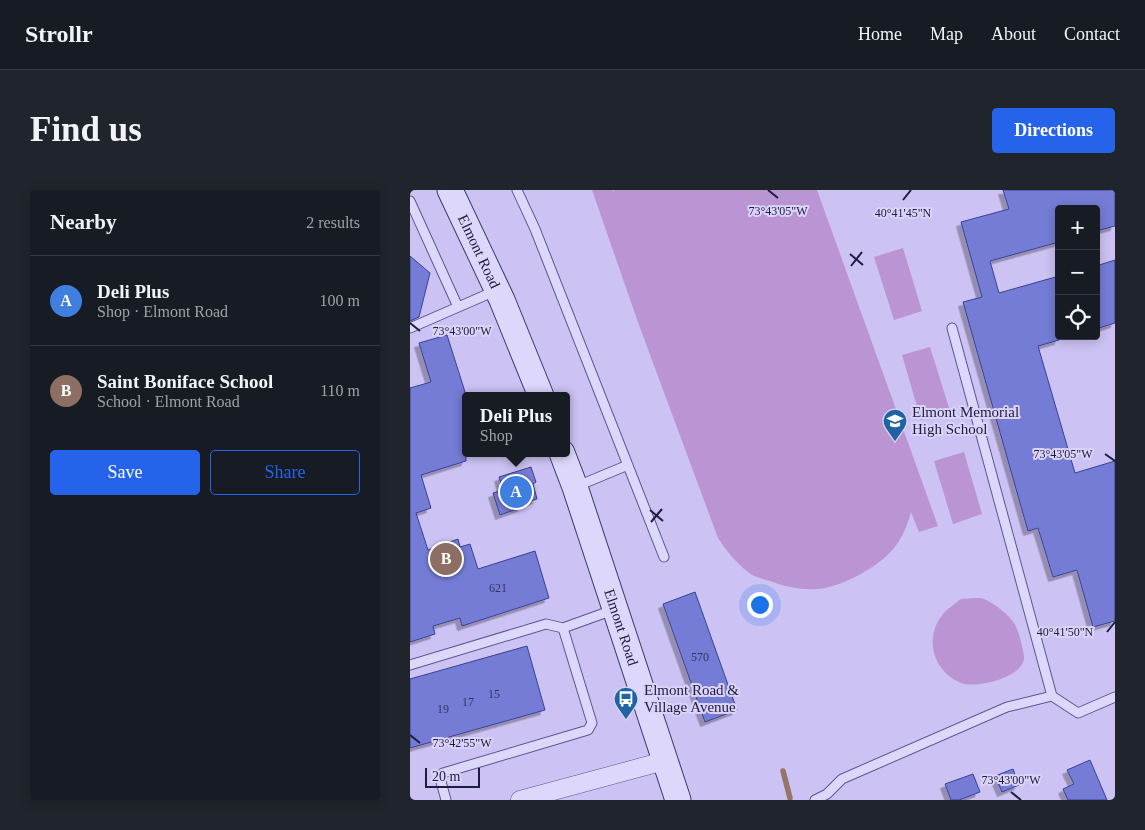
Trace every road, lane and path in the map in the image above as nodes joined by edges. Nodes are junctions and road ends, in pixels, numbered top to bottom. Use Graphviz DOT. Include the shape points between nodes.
graph roads {
  1 [pos="450,190"];
  2 [pos="517,190"];
  3 [pos="410,201"];
  4 [pos="497,290"];
  5 [pos="458,307"];
  6 [pos="410,328"];
  7 [pos="952,328"];
  8 [pos="539,392"];
  9 [pos="564,457"];
  10 [pos="628,465"];
  11 [pos="575,487"];
  12 [pos="664,557"];
  13 [pos="616,609"];
  14 [pos="564,628"];
  15 [pos="410,665"];
  16 [pos="1052,696"];
  17 [pos="1115,697"];
  18 [pos="664,761"];
  19 [pos="446,800"];
  20 [pos="520,800"];
  21 [pos="678,800"];
  22 [pos="815,800"];
  1 -- 4 [label="main road, Elmont Road"];
  2 -- 10 [label="lane"];
  3 -- 5 [label="lane"];
  4 -- 5 [label="lane"];
  4 -- 8 [label="main road, Elmont Road"];
  5 -- 6 [label="lane"];
  7 -- 16 [label="lane"];
  9 -- 11 [label="main road, Elmont Road"];
  10 -- 11 [label="lane"];
  10 -- 12 [label="lane"];
  11 -- 13 [label="main road, Elmont Road"];
  13 -- 14 [label="lane"];
  13 -- 18 [label="main road, Elmont Road"];
  14 -- 15 [label="lane" via="546,624"];
  14 -- 19 [label="lane" via="592,723 588,730 443,773 440,778"];
  16 -- 17 [label="lane" via="1078,713"];
  16 -- 22 [label="lane" via="1007,707 859,771 842,779 827,794"];
  18 -- 20 [label="street"];
  18 -- 21 [label="main road, Elmont Road"];
}
